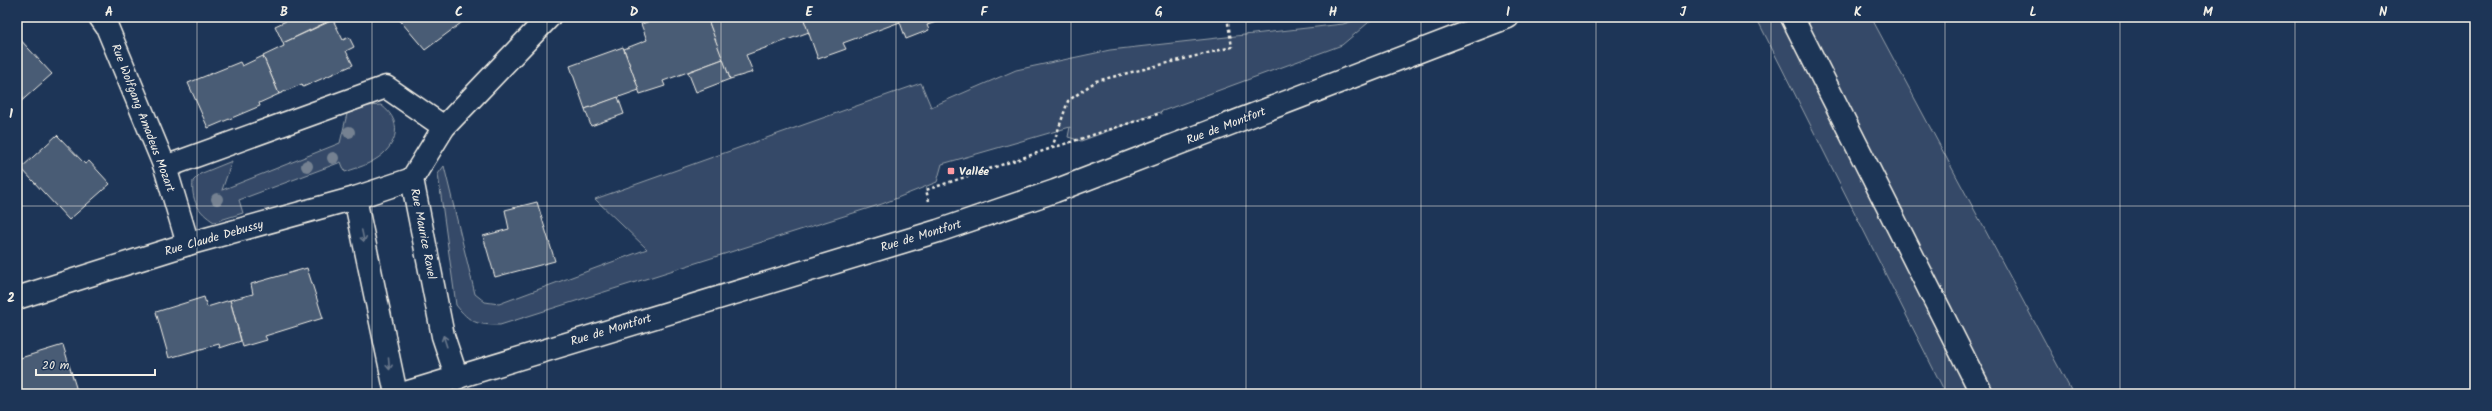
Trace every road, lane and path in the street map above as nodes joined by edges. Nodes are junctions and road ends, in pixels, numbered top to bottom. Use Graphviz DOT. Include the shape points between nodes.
graph roads {
  1 [pos="100,17"];
  2 [pos="549,17"];
  3 [pos="1227,17"];
  4 [pos="1508,17"];
  5 [pos="1792,17"];
  6 [pos="444,127"];
  7 [pos="165,167"];
  8 [pos="412,179"];
  9 [pos="355,198"];
  10 [pos="938,231"];
  11 [pos="188,244"];
  12 [pos="17,298"];
  13 [pos="457,378"];
  14 [pos="396,394"];
  15 [pos="402,394"];
  16 [pos="1982,394"];
  1 -- 7 [label="street, Rue Wolfgang Amadeus Mozart" via="107,27"];
  2 -- 6 [label="street, Rue Maurice Ravel"];
  3 -- 10 [label="path" via="1232,47 1096,81 1068,101 1052,148 926,190"];
  4 -- 10 [label="street, Rue de Montfort" via="1055,191"];
  5 -- 16 [label="street"];
  6 -- 7 [label="street" via="386,88"];
  6 -- 8 [label="street, Rue Maurice Ravel"];
  7 -- 11 [label="street, Rue Wolfgang Amadeus Mozart"];
  8 -- 9 [label="street, Rue Claude Debussy"];
  13 -- 8 [label="street, Rue Maurice Ravel, one-way" via="443,336"];
  9 -- 11 [label="street, Rue Claude Debussy"];
  9 -- 14 [label="street, one-way"];
  10 -- 13 [label="street, Rue de Montfort"];
  11 -- 12 [label="street, Rue Claude Debussy"];
  13 -- 15 [label="street, Rue de Montfort"];
}
